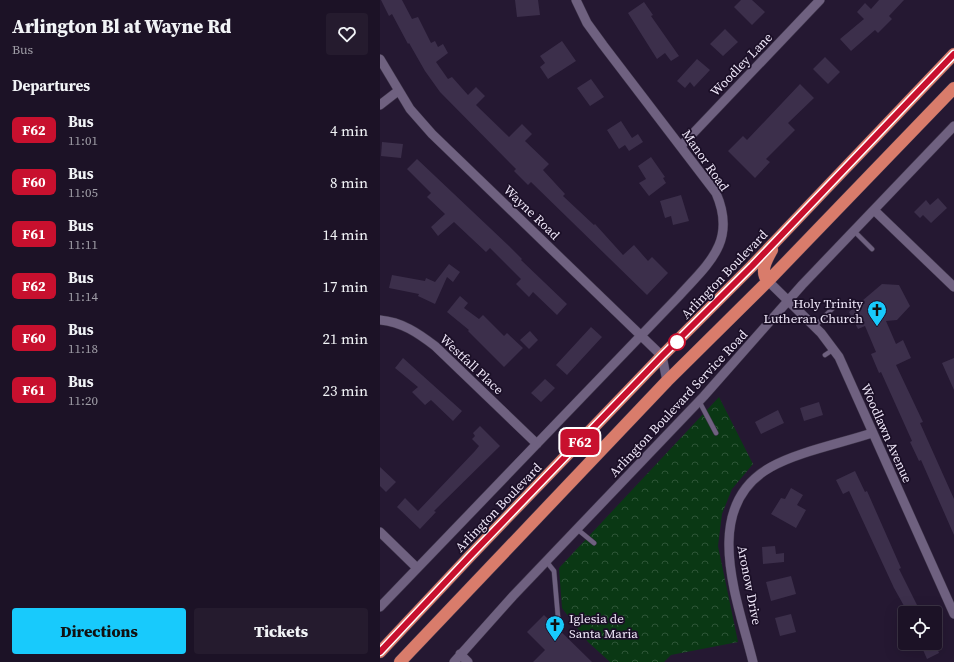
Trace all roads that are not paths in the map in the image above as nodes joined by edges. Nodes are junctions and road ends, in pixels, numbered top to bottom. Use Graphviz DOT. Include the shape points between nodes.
graph roads {
  1 [pos="576,0"];
  2 [pos="820,0"];
  3 [pos="954,54"];
  4 [pos="380,58"];
  5 [pos="954,88"];
  6 [pos="398,91"];
  7 [pos="380,106"];
  8 [pos="954,126"];
  9 [pos="681,146"];
  10 [pos="874,210"];
  11 [pos="854,231"];
  12 [pos="777,240"];
  13 [pos="872,249"];
  14 [pos="768,281"];
  15 [pos="954,287"];
  16 [pos="788,302"];
  17 [pos="834,307"];
  18 [pos="380,320"];
  19 [pos="814,327"];
  20 [pos="641,336"];
  21 [pos="834,349"];
  22 [pos="825,355"];
  23 [pos="662,356"];
  24 [pos="667,381"];
  25 [pos="699,401"];
  26 [pos="716,433"];
  27 [pos="872,433"];
  28 [pos="537,444"];
  29 [pos="577,529"];
  30 [pos="380,532"];
  31 [pos="594,543"];
  32 [pos="546,561"];
  33 [pos="417,568"];
  34 [pos="380,607"];
  35 [pos="954,614"];
  36 [pos="558,617"];
  37 [pos="380,652"];
  38 [pos="460,654"];
  39 [pos="400,662"];
  40 [pos="454,662"];
  41 [pos="468,662"];
  42 [pos="753,662"];
  1 -- 9 [label="street, Manor Road" via="587,23"];
  2 -- 9 [label="street, Woodley Lane"];
  3 -- 12 [label="highway, Arlington Boulevard"];
  4 -- 6 [label="street, Wayne Road"];
  5 -- 14 [label="highway"];
  6 -- 7 [label="street"];
  6 -- 20 [label="street, Wayne Road" via="432,134"];
  8 -- 10 [label="street, Arlington Boulevard Service Road"];
  9 -- 20 [label="street, Manor Road" via="718,199 724,220 722,240 719,249 707,265"];
  10 -- 11 [label="street, Arlington Boulevard Service Road"];
  10 -- 15 [label="street"];
  11 -- 13 [label="lane"];
  11 -- 16 [label="street, Arlington Boulevard Service Road"];
  12 -- 14 [label="highway" via="764,268 764,276"];
  12 -- 23 [label="highway, Arlington Boulevard"];
  14 -- 16 [label="street, Woodlawn Avenue"];
  14 -- 24 [label="highway"];
  16 -- 19 [label="street, Woodlawn Avenue"];
  16 -- 25 [label="street, Arlington Boulevard Service Road"];
  17 -- 19 [label="lane"];
  18 -- 28 [label="street, Westfall Place" via="407,326 424,337"];
  19 -- 21 [label="street, Woodlawn Avenue"];
  20 -- 23 [label="street, Wayne Road"];
  20 -- 28 [label="street"];
  21 -- 22 [label="lane"];
  21 -- 27 [label="street, Woodlawn Avenue"];
  23 -- 24 [label="street"];
  23 -- 37 [label="highway, Arlington Boulevard"];
  24 -- 39 [label="highway"];
  25 -- 26 [label="lane"];
  25 -- 29 [label="street, Arlington Boulevard Service Road"];
  27 -- 35 [label="street, Woodlawn Avenue"];
  27 -- 42 [label="street, Aronow Drive" via="772,466 753,479 737,502 729,529 729,558"];
  28 -- 33 [label="street"];
  29 -- 31 [label="lane"];
  29 -- 32 [label="street, Arlington Boulevard Service Road"];
  30 -- 33 [label="street"];
  32 -- 36 [label="lane" via="554,571"];
  32 -- 38 [label="street, Arlington Boulevard Service Road"];
  33 -- 34 [label="street"];
  38 -- 40 [label="street, Arlington Boulevard Service Road"];
  38 -- 41 [label="street"];
}
